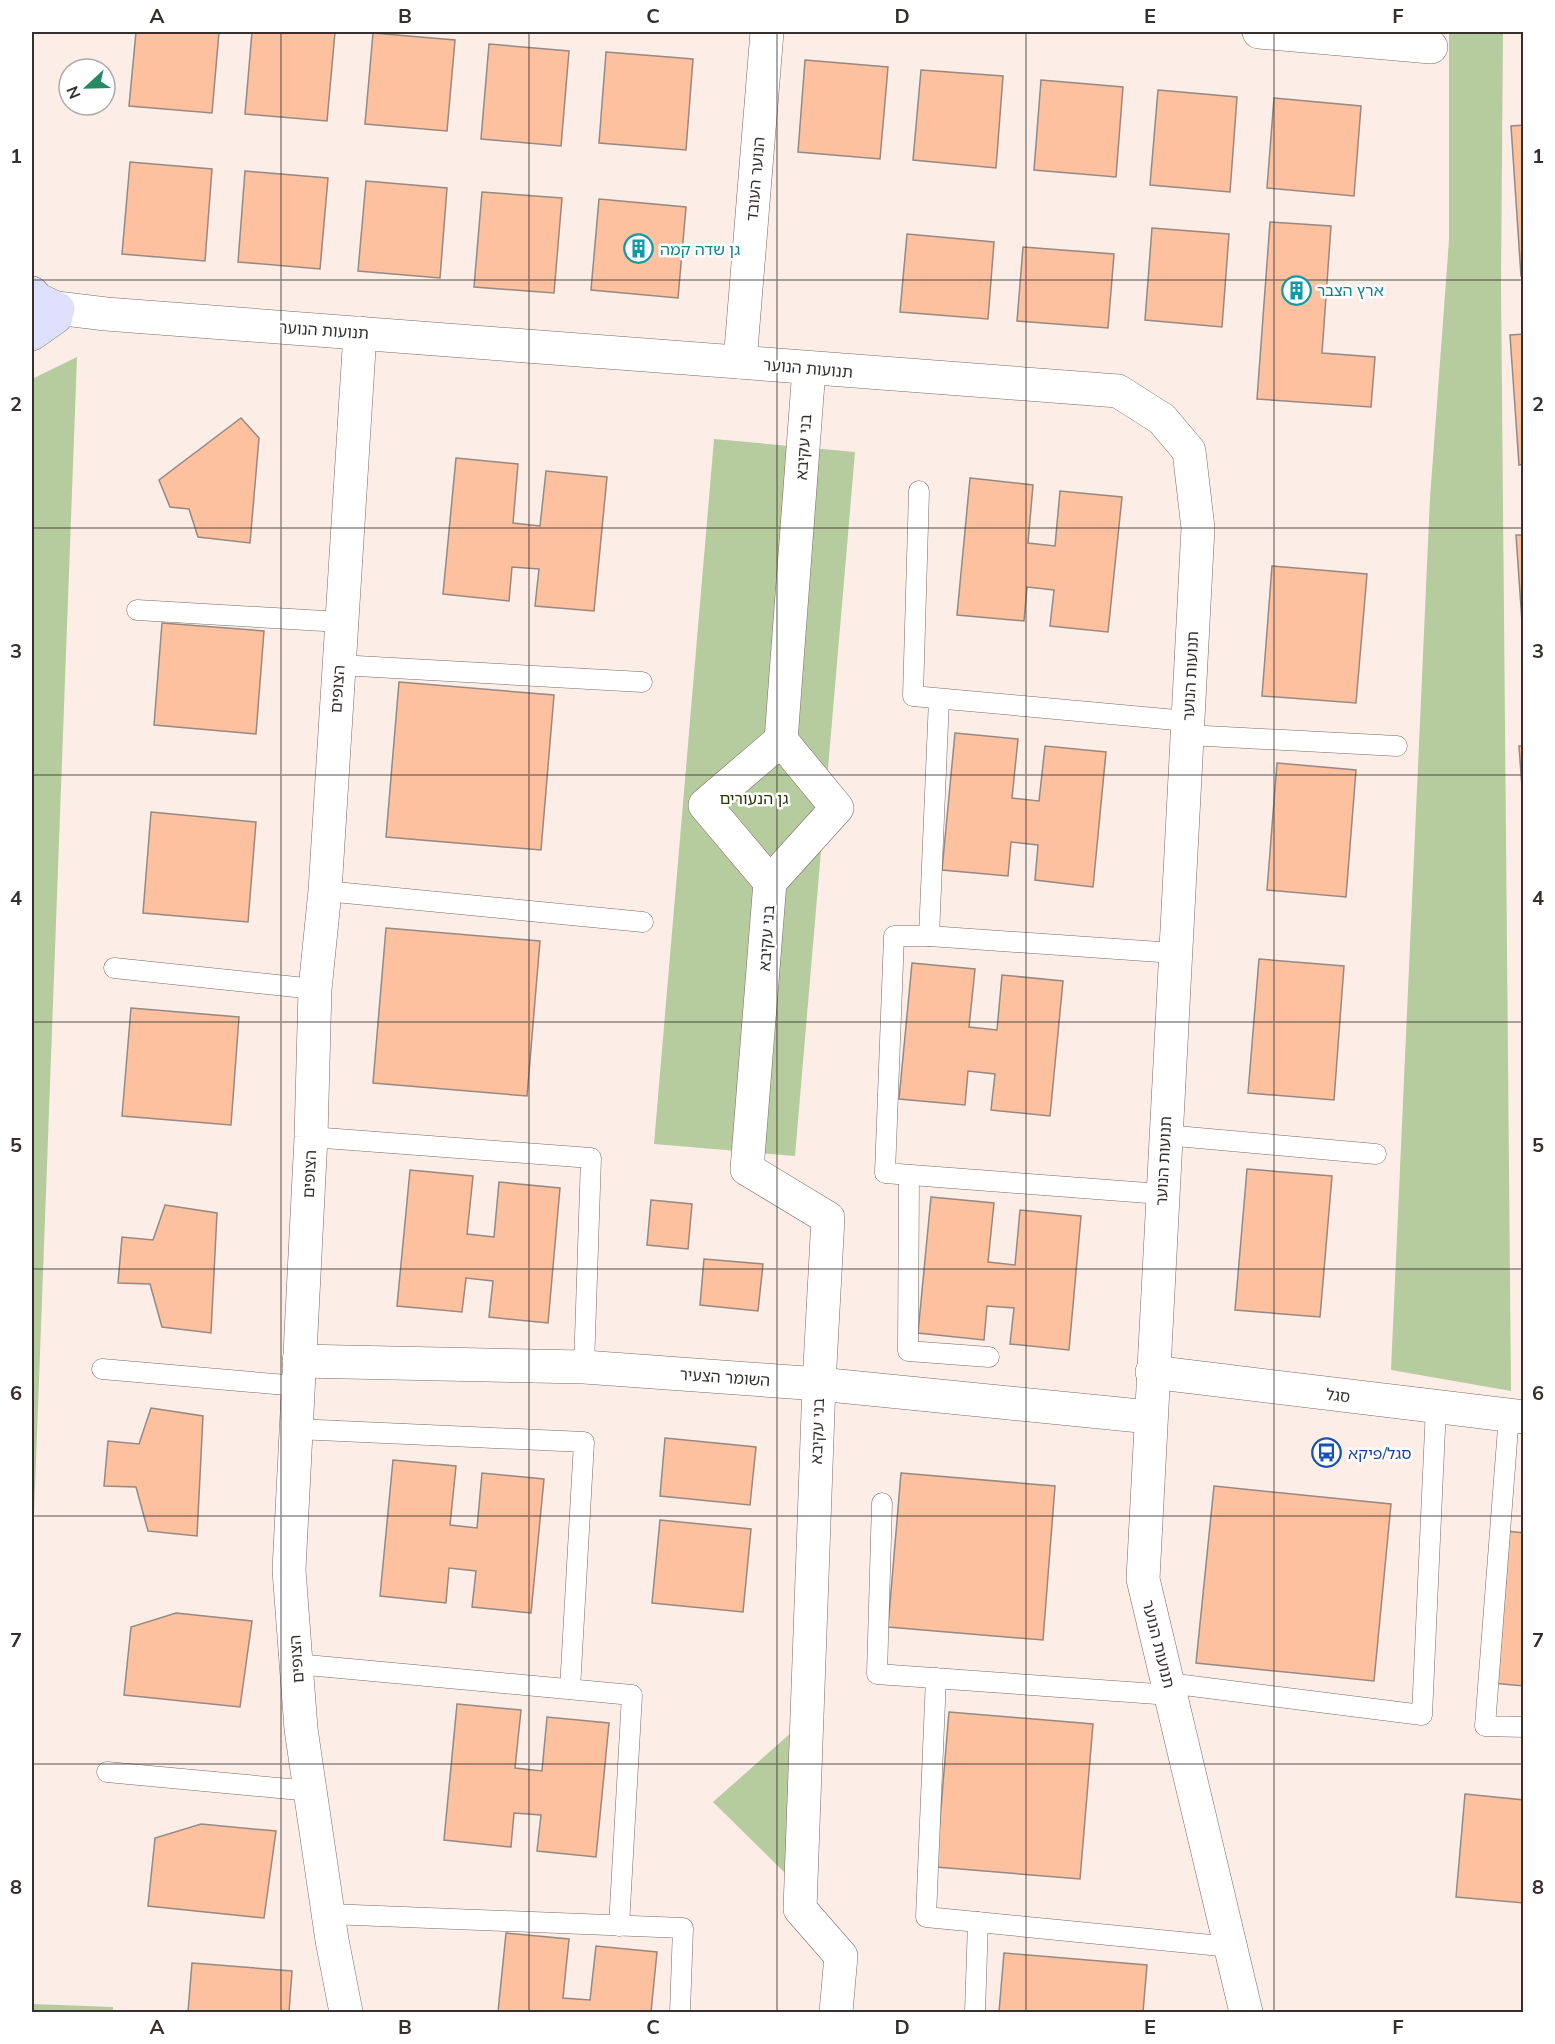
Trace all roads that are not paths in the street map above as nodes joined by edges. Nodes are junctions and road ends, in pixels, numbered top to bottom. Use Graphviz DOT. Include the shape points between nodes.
graph roads {
  1 [pos="767,32"];
  2 [pos="1259,32"];
  3 [pos="1431,47"];
  4 [pos="40,313"];
  5 [pos="360,333"];
  6 [pos="740,362"];
  7 [pos="809,369"];
  8 [pos="920,491"];
  9 [pos="137,610"];
  10 [pos="341,622"];
  11 [pos="339,665"];
  12 [pos="642,682"];
  13 [pos="939,699"];
  14 [pos="1187,728"];
  15 [pos="781,740"];
  16 [pos="1397,746"];
  17 [pos="770,882"];
  18 [pos="325,891"];
  19 [pos="643,922"];
  20 [pos="929,936"];
  21 [pos="1174,953"];
  22 [pos="114,968"];
  23 [pos="315,989"];
  24 [pos="1165,1135"];
  25 [pos="311,1137"];
  26 [pos="1376,1154"];
  27 [pos="909,1175"];
  28 [pos="1161,1194"];
  29 [pos="989,1357"];
  30 [pos="584,1367"];
  31 [pos="102,1369"];
  32 [pos="1152,1372"];
  33 [pos="299,1373"];
  34 [pos="819,1384"];
  35 [pos="1436,1407"];
  36 [pos="1516,1416"];
  37 [pos="1150,1418"];
  38 [pos="296,1429"];
  39 [pos="882,1503"];
  40 [pos="296,1664"];
  41 [pos="936,1678"];
  42 [pos="570,1689"];
  43 [pos="1169,1689"];
  44 [pos="1524,1727"];
  45 [pos="108,1772"];
  46 [pos="311,1791"];
  47 [pos="329,1914"];
  48 [pos="978,1922"];
  49 [pos="619,1926"];
  50 [pos="1231,1947"];
  51 [pos="346,2013"];
  52 [pos="680,2013"];
  53 [pos="837,2013"];
  54 [pos="975,2013"];
  55 [pos="1246,2013"];
  1 -- 6 [label="street, הנוער העובד"];
  2 -- 3 [label="street"];
  4 -- 5 [label="street, תנועות הנוער" via="90,313"];
  5 -- 6 [label="street, תנועות הנוער"];
  5 -- 10 [label="street, הצופים"];
  6 -- 7 [label="street, תנועות הנוער"];
  7 -- 14 [label="street, תנועות הנוער" via="1118,391 1161,419 1189,451 1198,528"];
  7 -- 15 [label="street, בני עקיבא"];
  8 -- 13 [label="lane" via="913,696"];
  9 -- 10 [label="lane"];
  10 -- 11 [label="street, הצופים"];
  11 -- 12 [label="lane"];
  11 -- 18 [label="street, הצופים"];
  13 -- 14 [label="lane"];
  13 -- 20 [label="lane"];
  14 -- 16 [label="lane"];
  14 -- 21 [label="street, תנועות הנוער"];
  15 -- 17 [label="street, בני עקיבא" via="837,808"];
  15 -- 17 [label="street, בני עקיבא" via="705,805"];
  17 -- 34 [label="street, בני עקיבא" via="747,1169 828,1218"];
  18 -- 19 [label="lane"];
  18 -- 23 [label="street, הצופים"];
  20 -- 21 [label="lane"];
  20 -- 27 [label="lane" via="894,936 885,1173"];
  21 -- 24 [label="street, תנועות הנוער"];
  22 -- 23 [label="lane"];
  23 -- 25 [label="street, הצופים"];
  24 -- 26 [label="lane"];
  24 -- 28 [label="street, תנועות הנוער"];
  25 -- 30 [label="lane" via="591,1158"];
  25 -- 33 [label="street, הצופים"];
  27 -- 28 [label="lane"];
  27 -- 29 [label="lane" via="908,1351"];
  28 -- 32 [label="street, תנועות הנוער"];
  30 -- 33 [label="street, השומר הצעיר"];
  30 -- 34 [label="street, השומר הצעיר"];
  31 -- 33 [label="lane"];
  32 -- 35 [label="street, סגל"];
  32 -- 37 [label="street, תנועות הנוער"];
  33 -- 38 [label="street, הצופים"];
  34 -- 37 [label="street, השומר הצעיר"];
  34 -- 53 [label="street, בני עקיבא" via="800,1909 841,1956"];
  35 -- 36 [label="street, סגל"];
  35 -- 43 [label="lane" via="1422,1715"];
  36 -- 44 [label="lane" via="1485,1726"];
  37 -- 43 [label="street, תנועות הנוער" via="1143,1579"];
  38 -- 40 [label="street, הצופים" via="289,1570"];
  38 -- 42 [label="lane" via="584,1442"];
  39 -- 41 [label="lane" via="877,1674"];
  40 -- 42 [label="lane"];
  40 -- 46 [label="street, הצופים"];
  41 -- 43 [label="lane"];
  41 -- 48 [label="lane" via="926,1917"];
  42 -- 49 [label="lane" via="632,1695"];
  43 -- 50 [label="street, תנועות הנוער"];
  45 -- 46 [label="lane"];
  46 -- 47 [label="street, הצופים"];
  47 -- 49 [label="lane"];
  47 -- 51 [label="street, הצופים"];
  48 -- 50 [label="lane"];
  48 -- 54 [label="lane"];
  49 -- 52 [label="lane" via="683,1928"];
  50 -- 55 [label="street, תנועות הנוער"];
}
